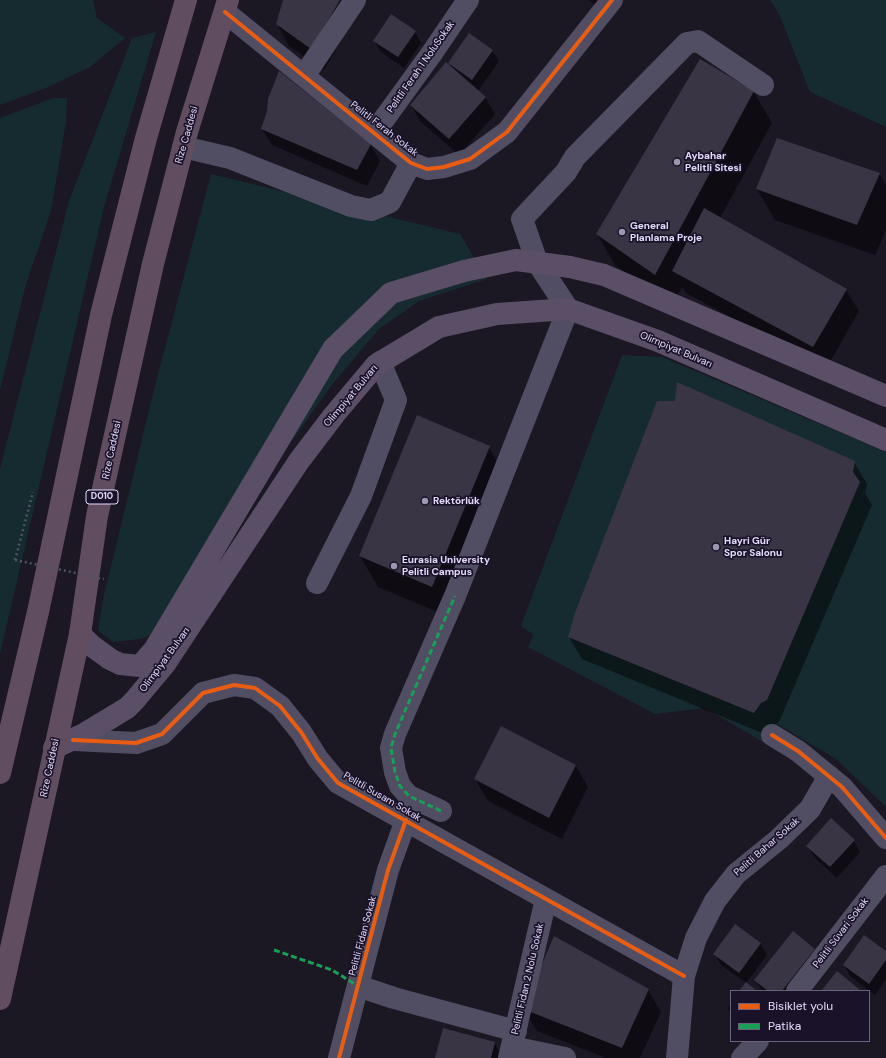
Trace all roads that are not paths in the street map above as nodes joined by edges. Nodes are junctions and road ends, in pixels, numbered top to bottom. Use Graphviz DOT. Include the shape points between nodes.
graph roads {
  1 [pos="186,0"];
  2 [pos="355,0"];
  3 [pos="468,0"];
  4 [pos="612,0"];
  5 [pos="226,6"];
  6 [pos="304,76"];
  7 [pos="763,86"];
  8 [pos="374,133"];
  9 [pos="183,147"];
  10 [pos="411,162"];
  11 [pos="537,262"];
  12 [pos="568,308"];
  13 [pos="380,362"];
  14 [pos="886,396"];
  15 [pos="886,440"];
  16 [pos="317,583"];
  17 [pos="80,634"];
  18 [pos="772,735"];
  19 [pos="63,744"];
  20 [pos="0,773"];
  21 [pos="829,776"];
  22 [pos="441,811"];
  23 [pos="406,820"];
  24 [pos="886,838"];
  25 [pos="886,876"];
  26 [pos="546,899"];
  27 [pos="684,976"];
  28 [pos="358,986"];
  29 [pos="798,990"];
  30 [pos="0,999"];
  31 [pos="757,1042"];
  32 [pos="512,1045"];
  33 [pos="339,1058"];
  34 [pos="565,1058"];
  35 [pos="677,1058"];
  36 [pos="742,1058"];
  1 -- 20 [label="highway" via="146,138 102,315 38,612"];
  2 -- 6 [label="street"];
  3 -- 8 [label="street, Pelitli Ferah 1 NoluSokak"];
  4 -- 10 [label="street, Pelitli Ferah Sokak" via="507,132 470,159 444,167 427,168"];
  5 -- 6 [label="street, Pelitli Ferah Sokak"];
  5 -- 9 [label="highway, Rize Caddesi / D010"];
  6 -- 8 [label="street, Pelitli Ferah Sokak"];
  7 -- 11 [label="street" via="698,41 687,43 575,157 566,172 522,219"];
  8 -- 10 [label="street, Pelitli Ferah Sokak"];
  9 -- 10 [label="street" via="230,158 351,206 371,210 390,202"];
  9 -- 17 [label="highway, Rize Caddesi / D010" via="153,264 99,508"];
  11 -- 12 [label="street"];
  11 -- 14 [label="main road, Olimpiyat Bulvarı" via="570,266 604,275"];
  11 -- 17 [label="main road, Olimpiyat Bulvarı" via="516,260 464,270 391,293 333,349 154,650 140,666 120,664 110,659"];
  12 -- 13 [label="main road, Olimpiyat Bulvarı" via="497,314 438,328"];
  12 -- 15 [label="main road, Olimpiyat Bulvarı" via="658,341"];
  12 -- 22 [label="street" via="455,596 394,734 391,748 400,786 409,796"];
  13 -- 16 [label="street" via="396,400 361,496"];
  13 -- 19 [label="main road, Olimpiyat Bulvarı" via="334,415 299,461 150,683 127,708"];
  17 -- 19 [label="highway, Rize Caddesi / D010"];
  18 -- 21 [label="street" via="798,751"];
  19 -- 23 [label="street, Pelitli Susam Sokak" via="136,743 162,734 203,693 234,685 255,688 280,706 338,783"];
  19 -- 30 [label="highway, Rize Caddesi / D010"];
  21 -- 24 [label="street" via="842,787"];
  21 -- 27 [label="street, Pelitli Bahar Sokak" via="810,809 780,839 736,874 715,901 696,938"];
  23 -- 26 [label="street, Pelitli Susam Sokak"];
  23 -- 28 [label="street, Pelitli Fidan Sokak" via="388,870"];
  25 -- 29 [label="street, Pelitli Süvari Sokak"];
  26 -- 27 [label="street, Pelitli Susam Sokak"];
  26 -- 32 [label="street, Pelitli Fidan 2 Nolu Sokak"];
  27 -- 35 [label="street, Pelitli Bahar Sokak"];
  28 -- 32 [label="street"];
  28 -- 33 [label="street, Pelitli Fidan Sokak"];
  31 -- 36 [label="street"];
  32 -- 34 [label="street"];
}
